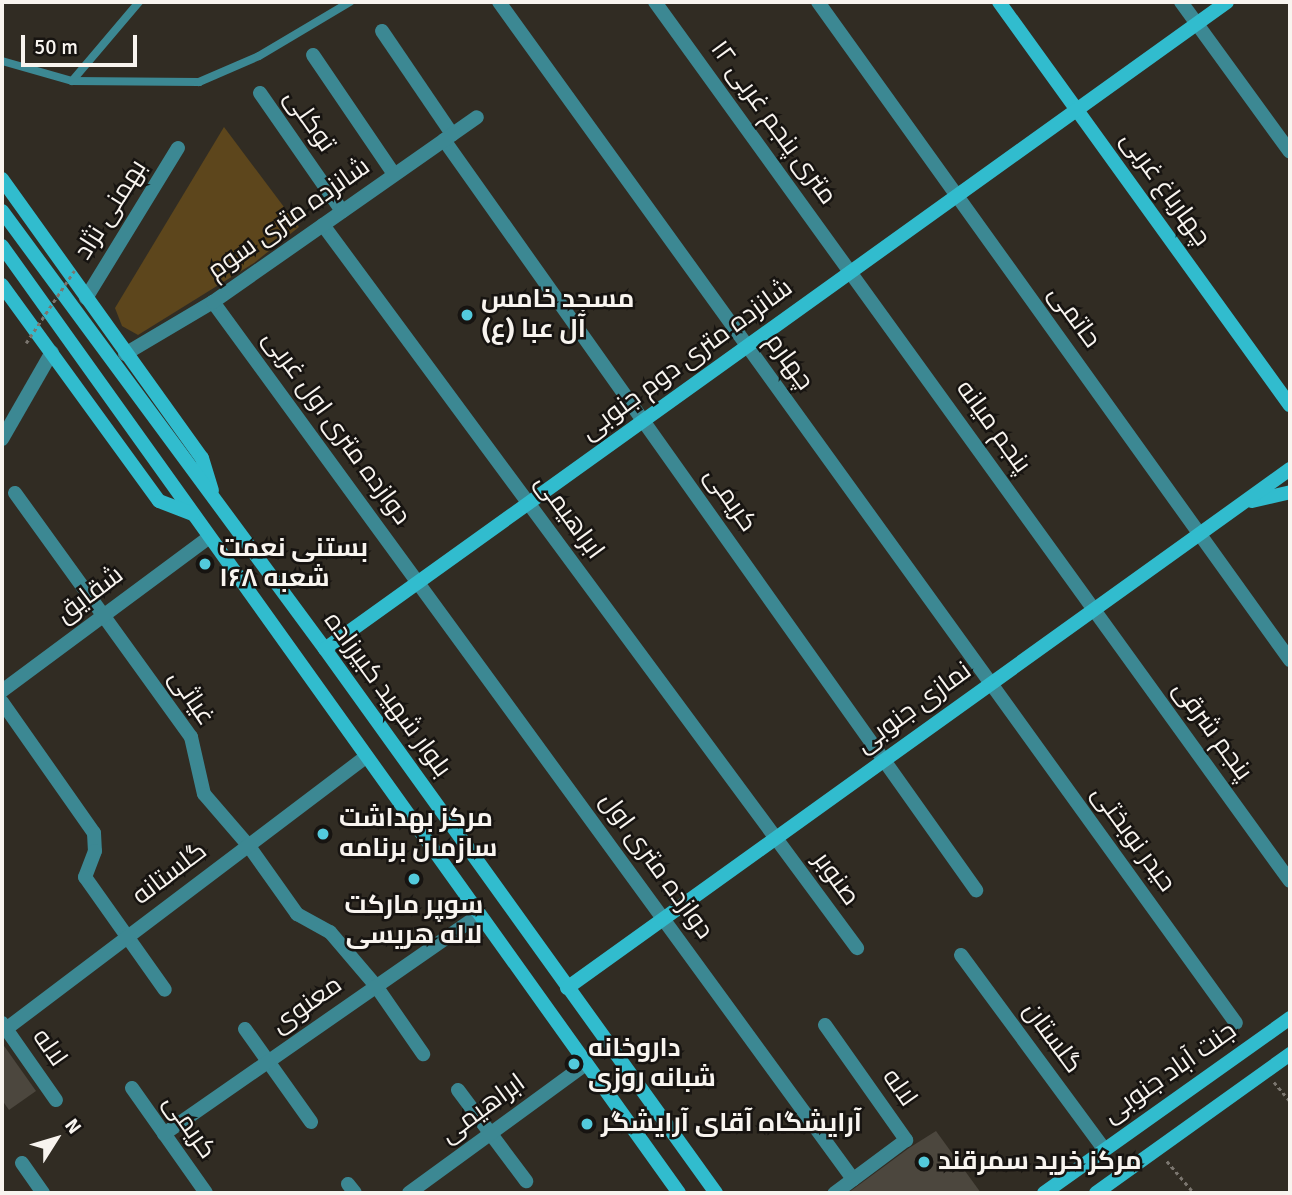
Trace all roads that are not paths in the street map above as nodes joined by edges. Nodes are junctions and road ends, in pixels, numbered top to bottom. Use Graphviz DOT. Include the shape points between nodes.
graph roads {
  1 [pos="139,2"];
  2 [pos="350,2"];
  3 [pos="499,2"];
  4 [pos="655,2"];
  5 [pos="818,2"];
  6 [pos="999,2"];
  7 [pos="1181,2"];
  8 [pos="1227,2"];
  9 [pos="1196,23"];
  10 [pos="382,31"];
  11 [pos="313,55"];
  12 [pos="2,61"];
  13 [pos="72,81"];
  14 [pos="260,93"];
  15 [pos="1078,111"];
  16 [pos="477,117"];
  17 [pos="448,137"];
  18 [pos="178,148"];
  19 [pos="1290,152"];
  20 [pos="394,174"];
  21 [pos="2,179"];
  22 [pos="958,197"];
  23 [pos="2,211"];
  24 [pos="342,211"];
  25 [pos="323,225"];
  26 [pos="2,246"];
  27 [pos="851,273"];
  28 [pos="2,285"];
  29 [pos="86,298"];
  30 [pos="213,302"];
  31 [pos="748,347"];
  32 [pos="52,352"];
  33 [pos="125,354"];
  34 [pos="1270,377"];
  35 [pos="1290,387"];
  36 [pos="1290,405"];
  37 [pos="644,421"];
  38 [pos="2,439"];
  39 [pos="1290,469"];
  40 [pos="1290,492"];
  41 [pos="15,493"];
  42 [pos="214,499"];
  43 [pos="1244,503"];
  44 [pos="529,504"];
  45 [pos="193,514"];
  46 [pos="1199,533"];
  47 [pos="208,538"];
  48 [pos="418,583"];
  49 [pos="1094,609"];
  50 [pos="103,616"];
  51 [pos="325,649"];
  52 [pos="1290,660"];
  53 [pos="990,684"];
  54 [pos="2,691"];
  55 [pos="2,702"];
  56 [pos="364,758"];
  57 [pos="884,760"];
  58 [pos="775,838"];
  59 [pos="248,845"];
  60 [pos="1290,881"];
  61 [pos="976,890"];
  62 [pos="478,916"];
  63 [pos="664,918"];
  64 [pos="127,937"];
  65 [pos="856,948"];
  66 [pos="961,956"];
  67 [pos="376,986"];
  68 [pos="566,988"];
  69 [pos="164,989"];
  70 [pos="1290,1018"];
  71 [pos="1236,1023"];
  72 [pos="825,1025"];
  73 [pos="4,1026"];
  74 [pos="245,1029"];
  75 [pos="424,1054"];
  76 [pos="1290,1054"];
  77 [pos="268,1062"];
  78 [pos="586,1064"];
  79 [pos="132,1088"];
  80 [pos="458,1090"];
  81 [pos="56,1100"];
  82 [pos="311,1122"];
  83 [pos="164,1134"];
  84 [pos="490,1134"];
  85 [pos="1104,1149"];
  86 [pos="22,1163"];
  87 [pos="853,1179"];
  88 [pos="526,1181"];
  89 [pos="43,1193"];
  90 [pos="206,1193"];
  91 [pos="409,1193"];
  92 [pos="679,1193"];
  93 [pos="716,1193"];
  94 [pos="835,1193"];
  95 [pos="1044,1193"];
  96 [pos="1096,1193"];
  1 -- 13 [label="lane"];
  2 -- 13 [label="lane" via="259,56 199,82"];
  3 -- 31 [label="street, چهارم"];
  4 -- 27 [label="street, ۱۲ متری پنجم غربی"];
  5 -- 22 [label="street, حاتمی"];
  6 -- 15 [label="main road, چهارباغ غربی"];
  7 -- 9 [label="street"];
  8 -- 9 [label="main road, شانزده متری دوم جنوبی"];
  9 -- 15 [label="main road, شانزده متری دوم جنوبی"];
  9 -- 19 [label="street"];
  10 -- 17 [label="street, کریمی"];
  11 -- 20 [label="street"];
  12 -- 13 [label="lane"];
  14 -- 24 [label="street, توکلی"];
  15 -- 22 [label="main road, شانزده متری دوم جنوبی"];
  15 -- 34 [label="main road, چهارباغ غربی"];
  16 -- 17 [label="street, شانزده متری سوم"];
  17 -- 20 [label="street, شانزده متری سوم"];
  17 -- 37 [label="street, کریمی"];
  18 -- 29 [label="street, بهمنی نژاد"];
  20 -- 24 [label="street, شانزده متری سوم"];
  21 -- 29 [label="main road, بلوار شهید کبیرزاده"];
  22 -- 27 [label="main road, شانزده متری دوم جنوبی"];
  22 -- 46 [label="street, حاتمی"];
  23 -- 42 [label="main road, بلوار شهید کبیرزاده"];
  24 -- 25 [label="street, شانزده متری سوم"];
  25 -- 30 [label="street, شانزده متری سوم"];
  25 -- 44 [label="street, ابراهیمی"];
  26 -- 45 [label="main road, بلوار شهید کبیرزاده"];
  27 -- 31 [label="main road, شانزده متری دوم جنوبی"];
  27 -- 49 [label="street, پنجم میانه"];
  28 -- 32 [label="main road"];
  29 -- 33 [label="main road, بلوار شهید کبیرزاده"];
  30 -- 33 [label="street, شانزده متری سوم"];
  30 -- 48 [label="street, دوازده متری اول غربی"];
  31 -- 37 [label="main road, شانزده متری دوم جنوبی"];
  31 -- 53 [label="street, چهارم"];
  32 -- 38 [label="street"];
  32 -- 45 [label="main road" via="159,501"];
  33 -- 42 [label="main road, بلوار شهید کبیرزاده" via="202,458"];
  34 -- 35 [label="main road"];
  34 -- 36 [label="main road, چهارباغ غربی"];
  37 -- 44 [label="main road, شانزده متری دوم جنوبی"];
  37 -- 57 [label="street, کریمی"];
  39 -- 43 [label="main road, نمازی جنوبی"];
  40 -- 43 [label="main road"];
  41 -- 50 [label="street, غیاثی"];
  42 -- 51 [label="main road, بلوار شهید کبیرزاده"];
  43 -- 46 [label="main road, نمازی جنوبی"];
  44 -- 48 [label="main road, شانزده متری دوم جنوبی"];
  44 -- 58 [label="street, ابراهیمی"];
  45 -- 47 [label="main road, بلوار شهید کبیرزاده"];
  46 -- 49 [label="main road, نمازی جنوبی"];
  46 -- 52 [label="street, حاتمی"];
  47 -- 50 [label="street, شقایق"];
  47 -- 56 [label="main road, بلوار شهید کبیرزاده"];
  48 -- 51 [label="main road, شانزده متری دوم جنوبی"];
  48 -- 63 [label="street, دوازده متری اول"];
  49 -- 53 [label="main road, نمازی جنوبی"];
  49 -- 60 [label="street, پنجم شرقی"];
  50 -- 54 [label="street, شقایق"];
  50 -- 59 [label="street, غیاثی" via="191,737 204,794"];
  51 -- 68 [label="main road, بلوار شهید کبیرزاده"];
  53 -- 57 [label="main road, نمازی جنوبی"];
  53 -- 71 [label="street, حیدر نوبختی"];
  55 -- 64 [label="street" via="94,833 96,851 85,877"];
  56 -- 59 [label="street, گلستانه"];
  56 -- 62 [label="main road, بلوار شهید کبیرزاده"];
  57 -- 58 [label="main road, نمازی جنوبی"];
  57 -- 61 [label="street, کریمی"];
  58 -- 63 [label="main road, نمازی جنوبی"];
  58 -- 65 [label="street, صنوبر"];
  59 -- 64 [label="street, گلستانه"];
  59 -- 67 [label="street, غیاثی" via="296,914 330,932"];
  62 -- 67 [label="street, معنوی"];
  62 -- 78 [label="main road, بلوار شهید کبیرزاده"];
  63 -- 68 [label="main road, نمازی جنوبی"];
  63 -- 87 [label="street, دوازده متری اول"];
  64 -- 69 [label="street"];
  64 -- 73 [label="street, گلستانه"];
  66 -- 85 [label="street, گلستان"];
  67 -- 75 [label="street, غیاثی"];
  67 -- 77 [label="street, معنوی"];
  68 -- 93 [label="main road, بلوار شهید کبیرزاده"];
  70 -- 85 [label="main road, جنت آباد جنوبی"];
  72 -- 87 [label="street, لاله" via="906,1140"];
  73 -- 81 [label="street, لاله"];
  74 -- 77 [label="street"];
  76 -- 96 [label="main road, جنت آباد جنوبی"];
  77 -- 82 [label="street"];
  77 -- 83 [label="street, معنوی"];
  78 -- 84 [label="street, ابراهیمی"];
  78 -- 92 [label="main road, بلوار شهید کبیرزاده"];
  79 -- 83 [label="street, کریمی"];
  80 -- 84 [label="street"];
  83 -- 90 [label="street, کریمی"];
  84 -- 88 [label="street"];
  84 -- 91 [label="street, ابراهیمی"];
  85 -- 95 [label="main road, جنت آباد جنوبی"];
  86 -- 89 [label="street"];
  87 -- 94 [label="street, لاله"];
}
